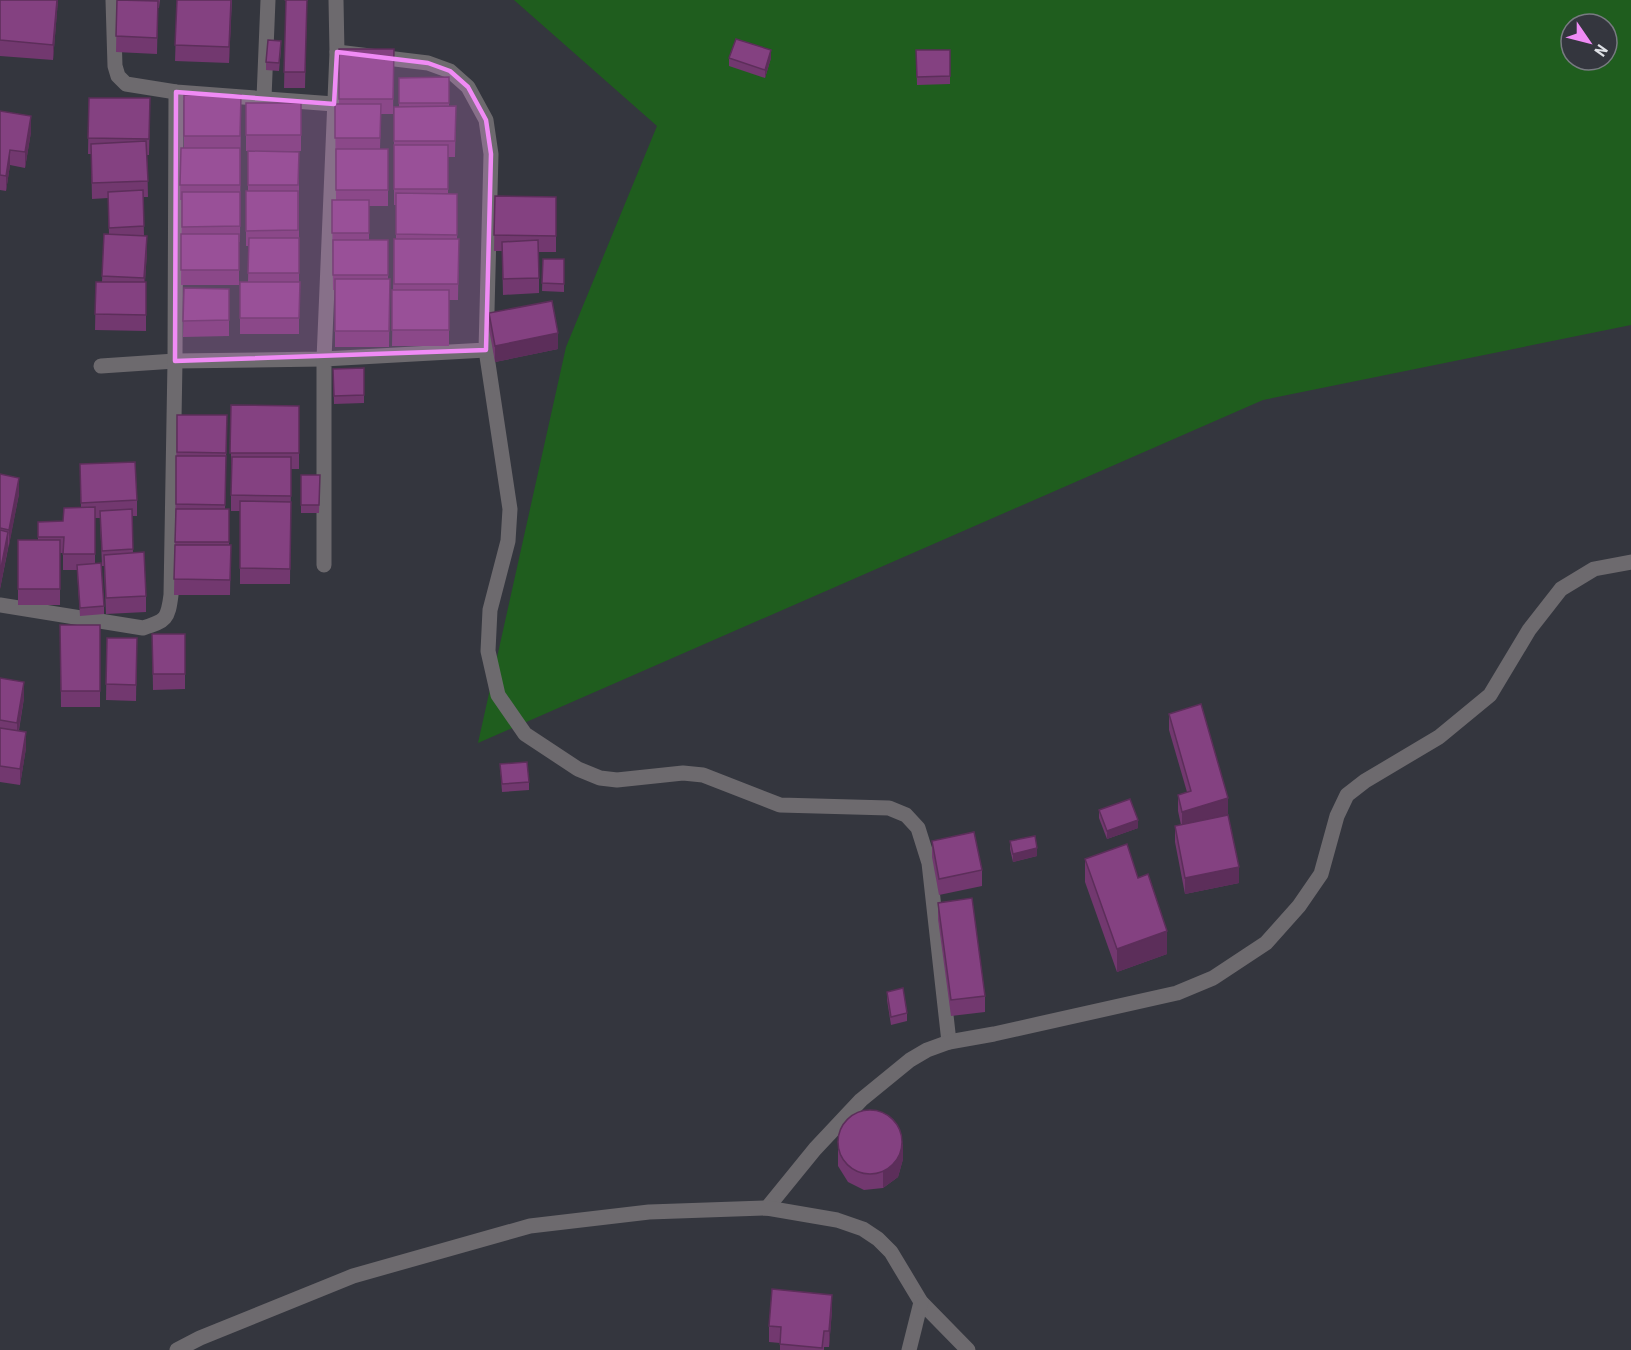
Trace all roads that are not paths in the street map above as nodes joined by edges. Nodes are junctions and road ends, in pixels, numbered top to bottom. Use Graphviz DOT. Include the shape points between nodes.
graph roads {
  1 [pos="113,0"];
  2 [pos="268,0"];
  3 [pos="336,0"];
  4 [pos="337,51"];
  5 [pos="176,92"];
  6 [pos="264,98"];
  7 [pos="334,104"];
  8 [pos="486,350"];
  9 [pos="324,359"];
  10 [pos="175,361"];
  11 [pos="101,366"];
  12 [pos="1631,562"];
  13 [pos="324,565"];
  14 [pos="0,605"];
  15 [pos="949,1042"];
  16 [pos="767,1208"];
  17 [pos="921,1302"];
  18 [pos="177,1350"];
  19 [pos="909,1350"];
  20 [pos="968,1350"];
  1 -- 5 [label="street" via="118,76 126,84"];
  2 -- 6 [label="street"];
  3 -- 4 [label="street"];
  4 -- 7 [label="street"];
  4 -- 8 [label="street" via="428,63 450,71 468,87 486,120 491,154"];
  5 -- 6 [label="street"];
  5 -- 10 [label="street"];
  6 -- 7 [label="street"];
  7 -- 9 [label="street"];
  8 -- 9 [label="street"];
  8 -- 15 [label="street" via="510,509 508,541 490,610 488,651 498,695 525,734 578,769 600,778 703,775 780,805 889,808 906,815 918,828 928,863"];
  9 -- 10 [label="street"];
  9 -- 13 [label="street"];
  10 -- 11 [label="street"];
  10 -- 14 [label="street" via="169,613 161,622 143,628"];
  12 -- 15 [label="street" via="1594,569 1561,589 1529,630 1490,695 1439,737 1347,795 1336,816 1321,874 1266,943 1214,978 1176,993"];
  15 -- 16 [label="street" via="910,1060 861,1100"];
  16 -- 17 [label="street" via="837,1220 863,1229 891,1252"];
  16 -- 18 [label="street" via="649,1212 530,1226 353,1276"];
  17 -- 19 [label="street"];
  17 -- 20 [label="street"];
}
